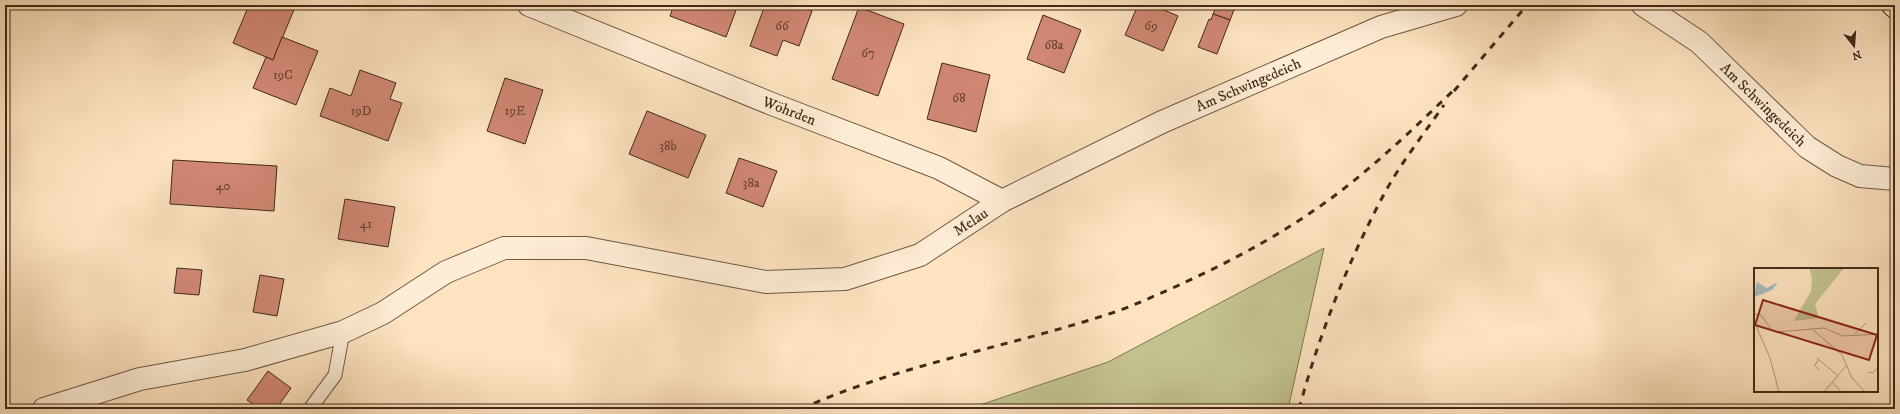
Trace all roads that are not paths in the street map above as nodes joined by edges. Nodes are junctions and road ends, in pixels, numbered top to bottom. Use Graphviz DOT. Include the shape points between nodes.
graph roads {
  1 [pos="529,5"];
  2 [pos="1456,5"];
  3 [pos="1643,5"];
  4 [pos="1895,179"];
  5 [pos="1002,201"];
  6 [pos="343,332"];
  7 [pos="44,409"];
  8 [pos="310,409"];
  1 -- 5 [label="street, Wöhrden" via="772,104 938,168"];
  2 -- 5 [label="street, Am Schwingedeich" via="1381,27 1162,122"];
  3 -- 4 [label="street, Am Schwingedeich" via="1699,42 1807,147 1837,166 1860,176"];
  5 -- 6 [label="street, Melau" via="920,255 845,280 766,282 586,248 504,248 446,272 383,313"];
  6 -- 7 [label="street, Melau" via="245,360 140,379"];
  6 -- 8 [label="lane" via="335,375"];
}
